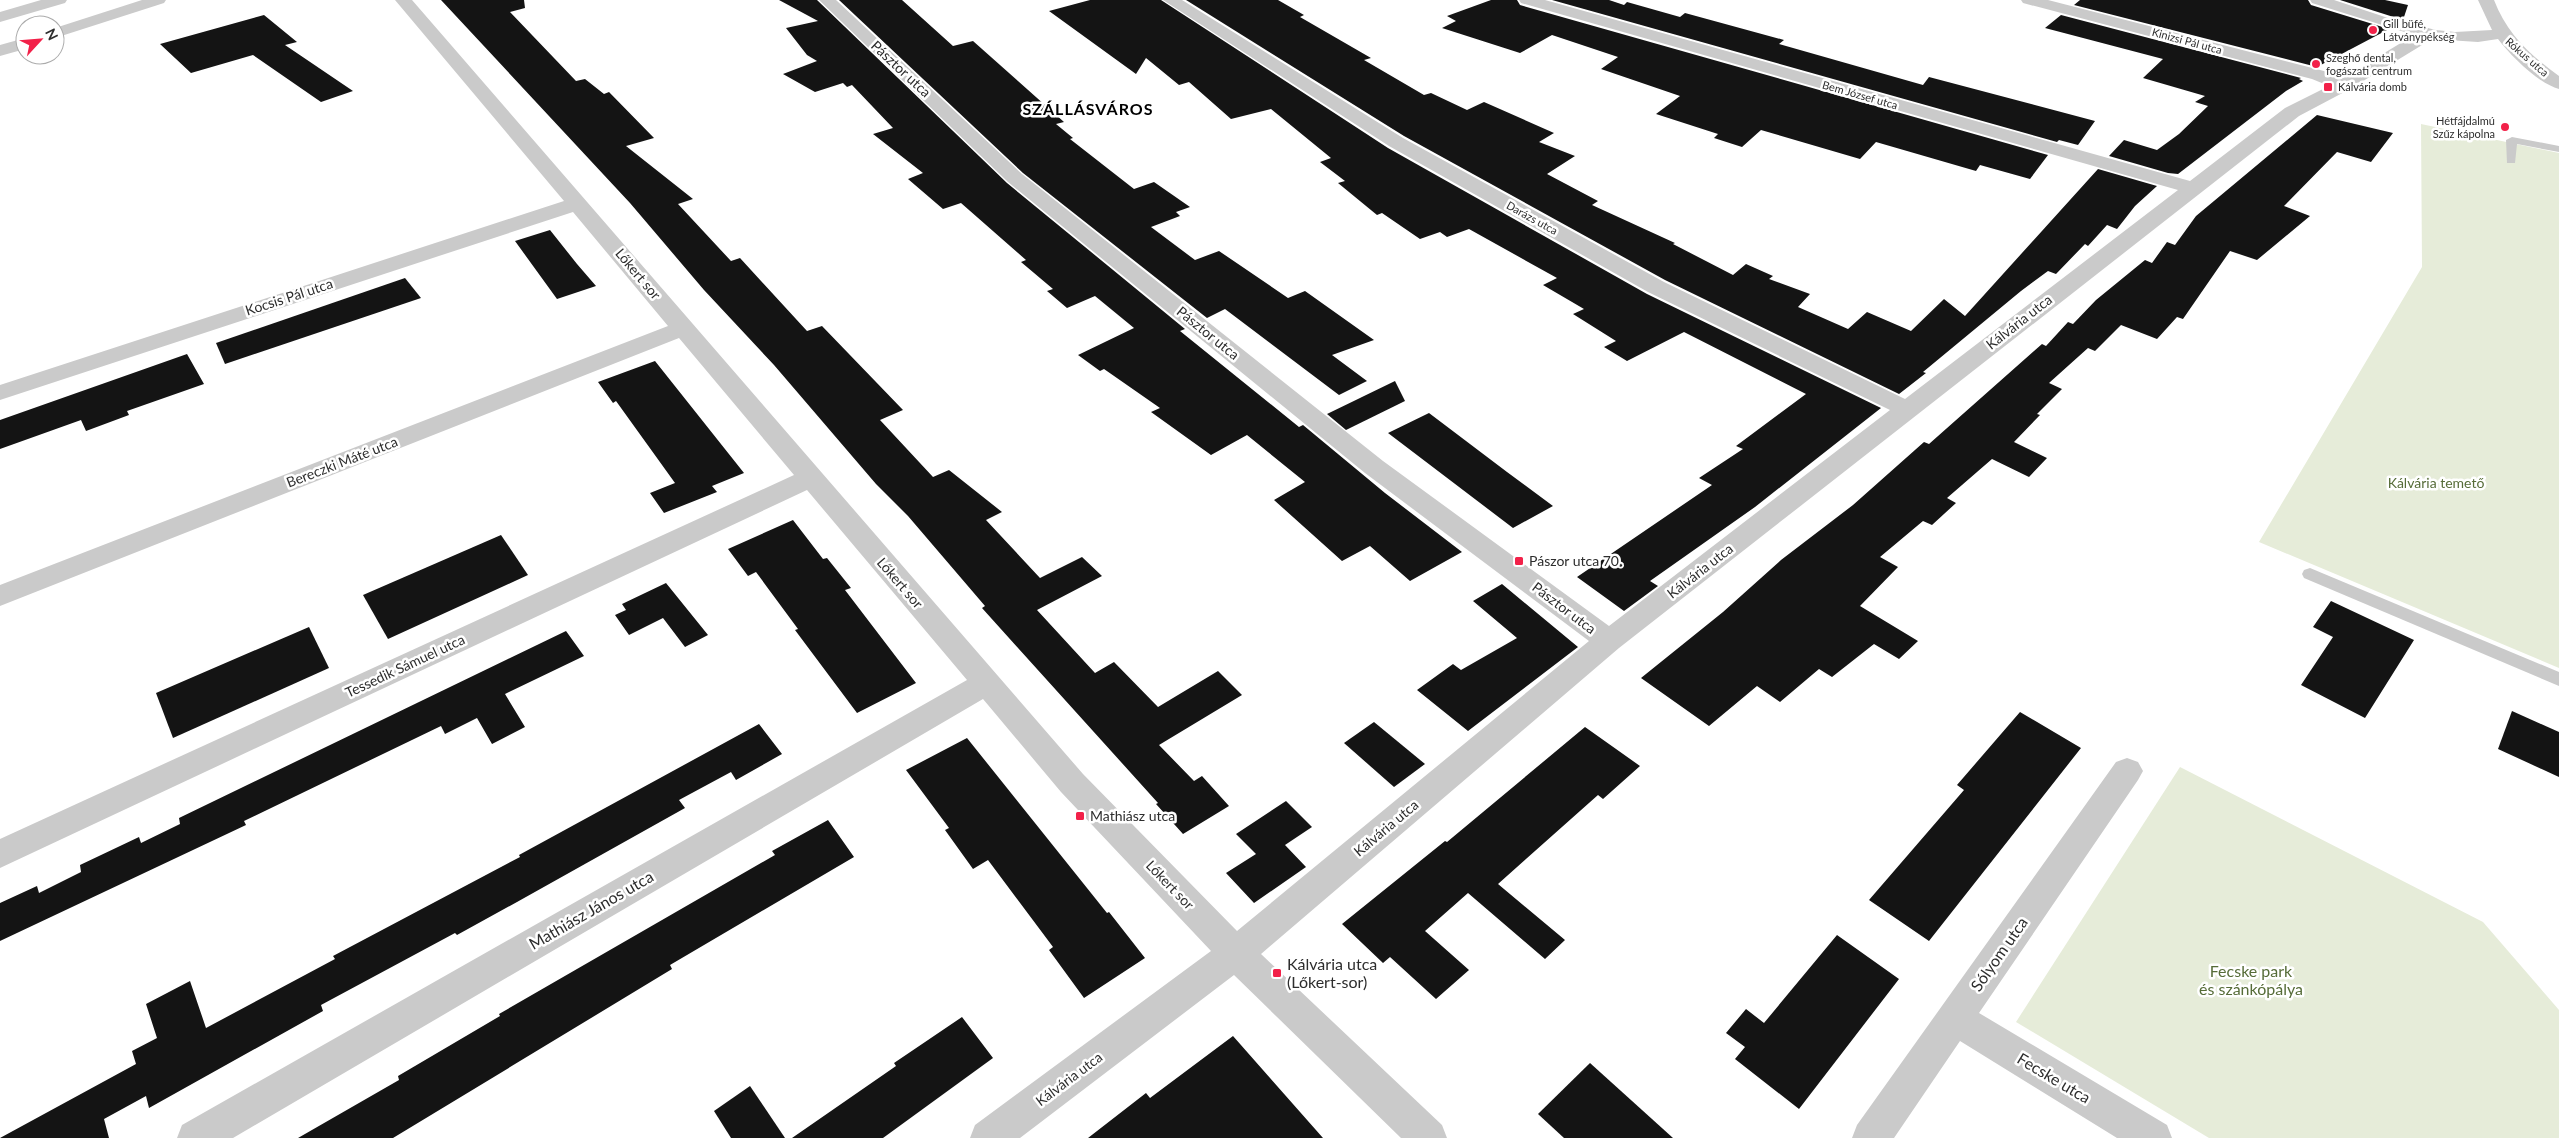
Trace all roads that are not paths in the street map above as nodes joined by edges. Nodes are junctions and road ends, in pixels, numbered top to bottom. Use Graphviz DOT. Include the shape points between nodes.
graph roads {
  1 [pos="59,0"];
  2 [pos="158,0"];
  3 [pos="403,0"];
  4 [pos="826,0"];
  5 [pos="1170,0"];
  6 [pos="1527,0"];
  7 [pos="2028,0"];
  8 [pos="2318,0"];
  9 [pos="2486,0"];
  10 [pos="2,13"];
  11 [pos="65,31"];
  12 [pos="2430,33"];
  13 [pos="2501,34"];
  14 [pos="15,46"];
  15 [pos="0,51"];
  16 [pos="2559,84"];
  17 [pos="2344,85"];
  18 [pos="2559,149"];
  19 [pos="2511,161"];
  20 [pos="2193,188"];
  21 [pos="579,204"];
  22 [pos="683,328"];
  23 [pos="0,393"];
  24 [pos="1907,410"];
  25 [pos="810,478"];
  26 [pos="2310,574"];
  27 [pos="0,596"];
  28 [pos="1610,641"];
  29 [pos="2559,679"];
  30 [pos="986,683"];
  31 [pos="2127,771"];
  32 [pos="0,854"];
  33 [pos="1236,953"];
  34 [pos="1955,1018"];
  35 [pos="196,1138"];
  36 [pos="989,1138"];
  37 [pos="1428,1138"];
  38 [pos="1871,1138"];
  39 [pos="2153,1138"];
  1 -- 10 [label="street"];
  2 -- 11 [label="street"];
  3 -- 21 [label="street, Lőkert sor"];
  4 -- 28 [label="street, Pásztor utca" via="1015,178 1374,467"];
  5 -- 24 [label="street, Darázs utca" via="1396,142 1656,287"];
  6 -- 20 [label="street, Bem József utca"];
  7 -- 17 [label="street, Kinizsi Pál utca" via="2318,75"];
  8 -- 12 [label="street"];
  9 -- 13 [label="street, Rókus utca"];
  12 -- 13 [label="street" via="2484,38"];
  12 -- 17 [label="street, Kálvária utca"];
  13 -- 16 [label="street, Rókus utca" via="2526,59"];
  14 -- 15 [label="street"];
  17 -- 20 [label="street, Kálvária utca" via="2292,112"];
  18 -- 19 [label="lane" via="2512,140"];
  20 -- 24 [label="street, Kálvária utca"];
  21 -- 22 [label="street, Lőkert sor"];
  21 -- 23 [label="street, Kocsis Pál utca"];
  22 -- 25 [label="street, Lőkert sor"];
  22 -- 27 [label="street, Bereczki Máté utca"];
  24 -- 28 [label="street, Kálvária utca"];
  25 -- 30 [label="street, Lőkert sor"];
  25 -- 32 [label="street, Tessedik Sámuel utca"];
  26 -- 29 [label="lane"];
  28 -- 33 [label="street, Kálvária utca"];
  30 -- 33 [label="street, Lőkert sor" via="1072,783"];
  30 -- 35 [label="street, Mathiász János utca"];
  31 -- 34 [label="street, Sólyom utca"];
  33 -- 36 [label="street, Kálvária utca"];
  33 -- 37 [label="street, Lőkert sor"];
  34 -- 38 [label="street, Sólyom utca"];
  34 -- 39 [label="street, Fecske utca"];
}
